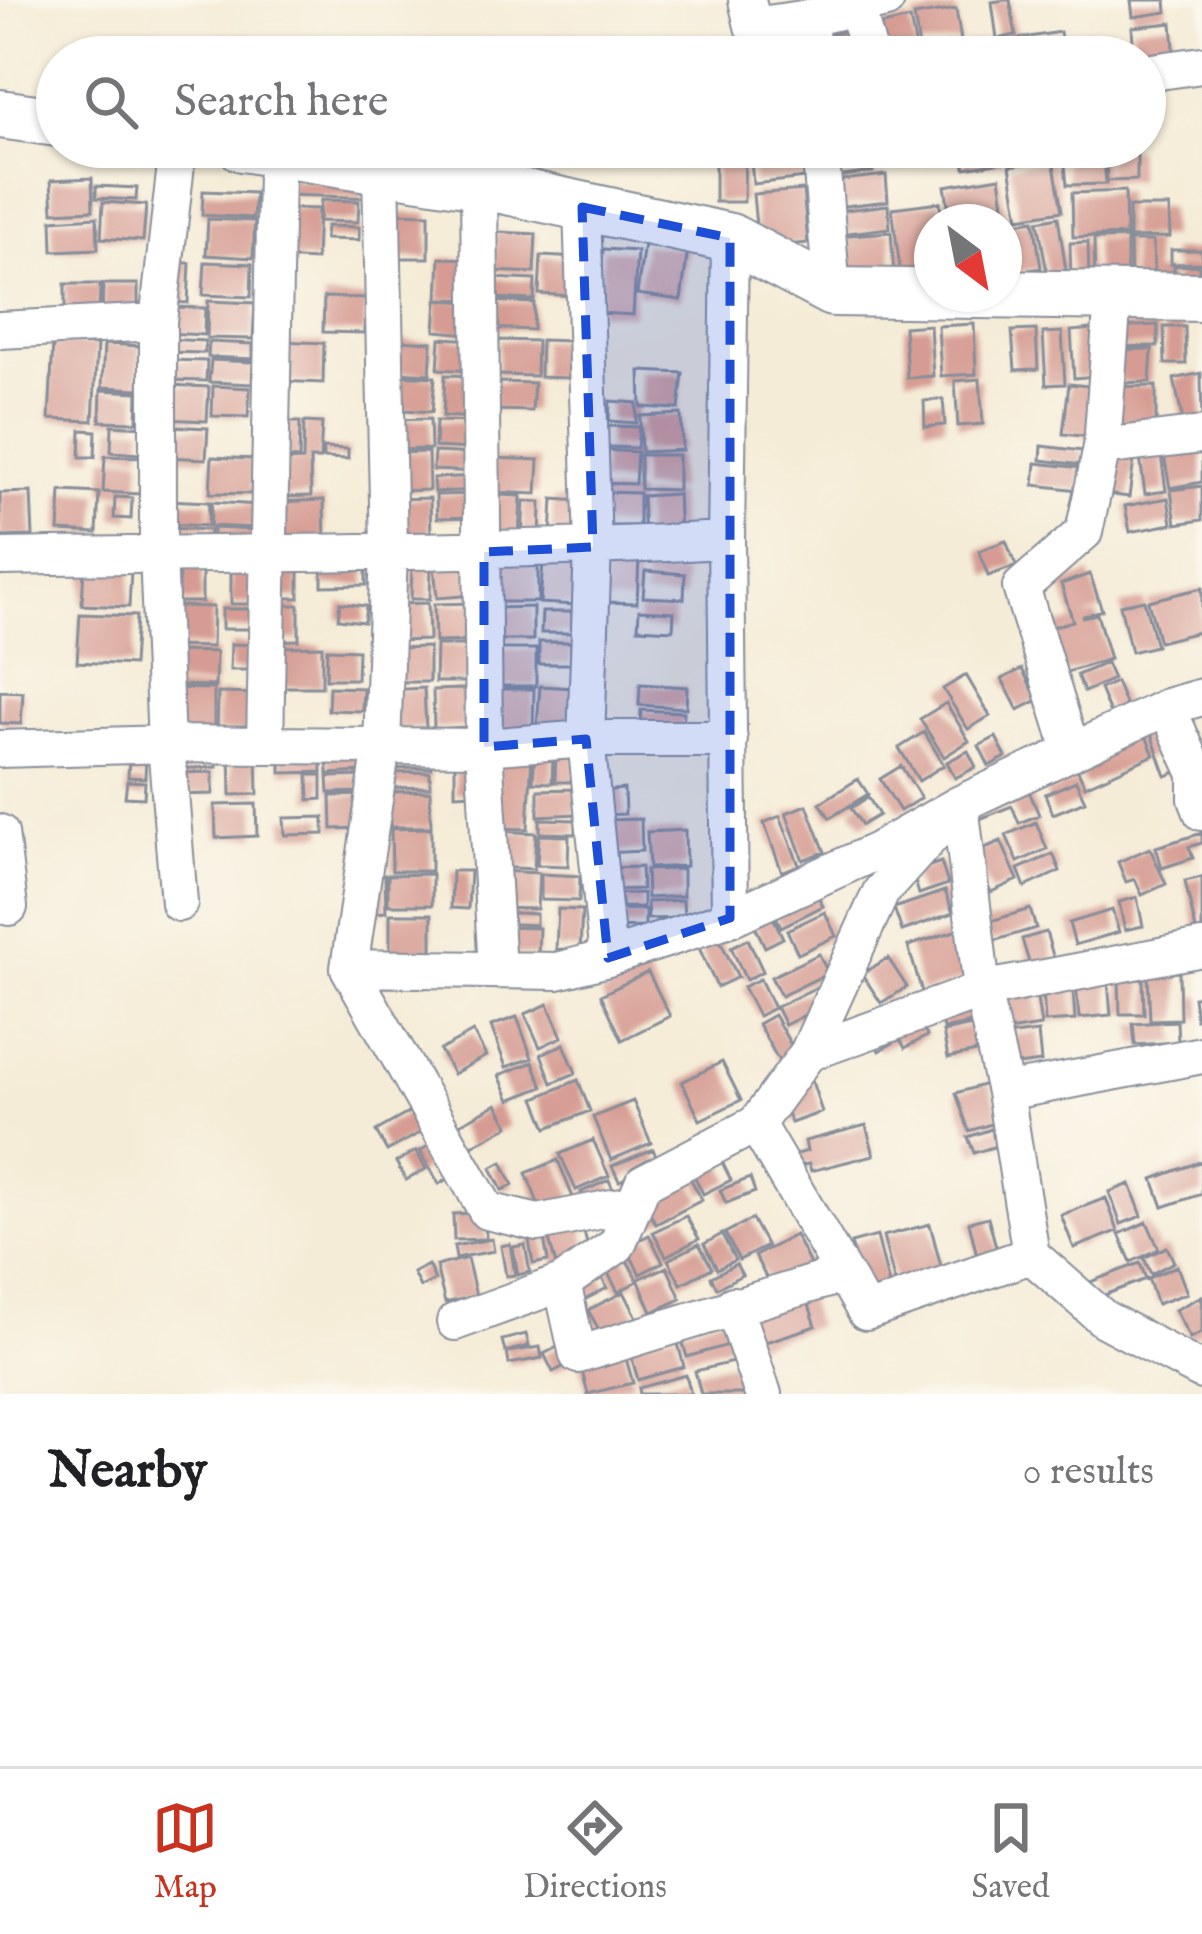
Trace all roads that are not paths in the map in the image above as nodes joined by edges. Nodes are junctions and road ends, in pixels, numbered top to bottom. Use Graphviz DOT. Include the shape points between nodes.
graph roads {
  1 [pos="747,0"];
  2 [pos="865,1"];
  3 [pos="809,18"];
  4 [pos="810,36"];
  5 [pos="868,36"];
  6 [pos="1202,65"];
  7 [pos="1166,70"];
  8 [pos="0,114"];
  9 [pos="36,119"];
  10 [pos="176,168"];
  11 [pos="259,168"];
  12 [pos="368,168"];
  13 [pos="822,168"];
  14 [pos="380,169"];
  15 [pos="479,184"];
  16 [pos="582,207"];
  17 [pos="730,238"];
  18 [pos="832,292"];
  19 [pos="1113,296"];
  20 [pos="1202,297"];
  21 [pos="158,322"];
  22 [pos="0,330"];
  23 [pos="1202,435"];
  24 [pos="1102,447"];
  25 [pos="726,540"];
  26 [pos="593,547"];
  27 [pos="271,551"];
  28 [pos="389,551"];
  29 [pos="484,552"];
  30 [pos="158,554"];
  31 [pos="0,557"];
  32 [pos="1184,702"];
  33 [pos="586,739"];
  34 [pos="729,739"];
  35 [pos="166,744"];
  36 [pos="265,745"];
  37 [pos="382,746"];
  38 [pos="484,747"];
  39 [pos="0,749"];
  40 [pos="1072,752"];
  41 [pos="960,804"];
  42 [pos="1202,812"];
  43 [pos="0,832"];
  44 [pos="179,903"];
  45 [pos="9,907"];
  46 [pos="730,918"];
  47 [pos="1202,948"];
  48 [pos="608,958"];
  49 [pos="349,968"];
  50 [pos="497,970"];
  51 [pos="982,990"];
  52 [pos="808,1053"];
  53 [pos="1202,1055"];
  54 [pos="1005,1092"];
  55 [pos="756,1124"];
  56 [pos="632,1204"];
  57 [pos="1031,1255"];
  58 [pos="844,1274"];
  59 [pos="562,1283"];
  60 [pos="733,1305"];
  61 [pos="455,1322"];
  62 [pos="1202,1371"];
  63 [pos="763,1394"];
  1 -- 3 [label="street" via="753,26"];
  2 -- 3 [label="street"];
  2 -- 5 [label="street"];
  3 -- 4 [label="street"];
  6 -- 7 [label="street"];
  8 -- 9 [label="main road"];
  10 -- 21 [label="street"];
  11 -- 27 [label="street"];
  12 -- 14 [label="main road"];
  13 -- 18 [label="street"];
  14 -- 15 [label="main road"];
  14 -- 28 [label="street"];
  15 -- 16 [label="main road"];
  15 -- 29 [label="street"];
  16 -- 17 [label="main road"];
  16 -- 26 [label="street"];
  17 -- 18 [label="main road"];
  17 -- 25 [label="street"];
  18 -- 19 [label="main road"];
  19 -- 20 [label="main road"];
  19 -- 24 [label="street"];
  21 -- 22 [label="street"];
  21 -- 30 [label="street"];
  23 -- 24 [label="street"];
  24 -- 40 [label="street" via="1084,532 1021,587"];
  25 -- 26 [label="street"];
  25 -- 34 [label="street"];
  26 -- 29 [label="street"];
  26 -- 33 [label="street"];
  27 -- 28 [label="street"];
  27 -- 30 [label="street"];
  27 -- 36 [label="street"];
  28 -- 29 [label="street"];
  28 -- 37 [label="street"];
  29 -- 38 [label="street"];
  30 -- 31 [label="street"];
  30 -- 35 [label="street"];
  32 -- 40 [label="street"];
  32 -- 42 [label="street"];
  33 -- 34 [label="street"];
  33 -- 38 [label="street"];
  33 -- 48 [label="street"];
  34 -- 46 [label="street"];
  35 -- 36 [label="street"];
  35 -- 39 [label="street"];
  35 -- 44 [label="street"];
  36 -- 37 [label="street"];
  37 -- 38 [label="street"];
  37 -- 49 [label="street"];
  38 -- 50 [label="street"];
  40 -- 41 [label="street"];
  41 -- 46 [label="street"];
  41 -- 51 [label="street"];
  41 -- 52 [label="street" via="881,892"];
  43 -- 45 [label="street"];
  46 -- 48 [label="street"];
  47 -- 51 [label="street"];
  48 -- 50 [label="street" via="556,971"];
  49 -- 50 [label="street"];
  49 -- 56 [label="street" via="487,1211 538,1223"];
  51 -- 52 [label="street"];
  51 -- 54 [label="street"];
  52 -- 55 [label="street"];
  53 -- 54 [label="street"];
  54 -- 57 [label="street"];
  55 -- 56 [label="street" via="644,1183"];
  55 -- 58 [label="street"];
  56 -- 59 [label="street" via="617,1245"];
  57 -- 58 [label="street" via="866,1312"];
  57 -- 62 [label="street" via="1104,1318"];
  58 -- 60 [label="street"];
  59 -- 60 [label="street" via="578,1355"];
  59 -- 61 [label="street"];
  60 -- 63 [label="street"];
}
